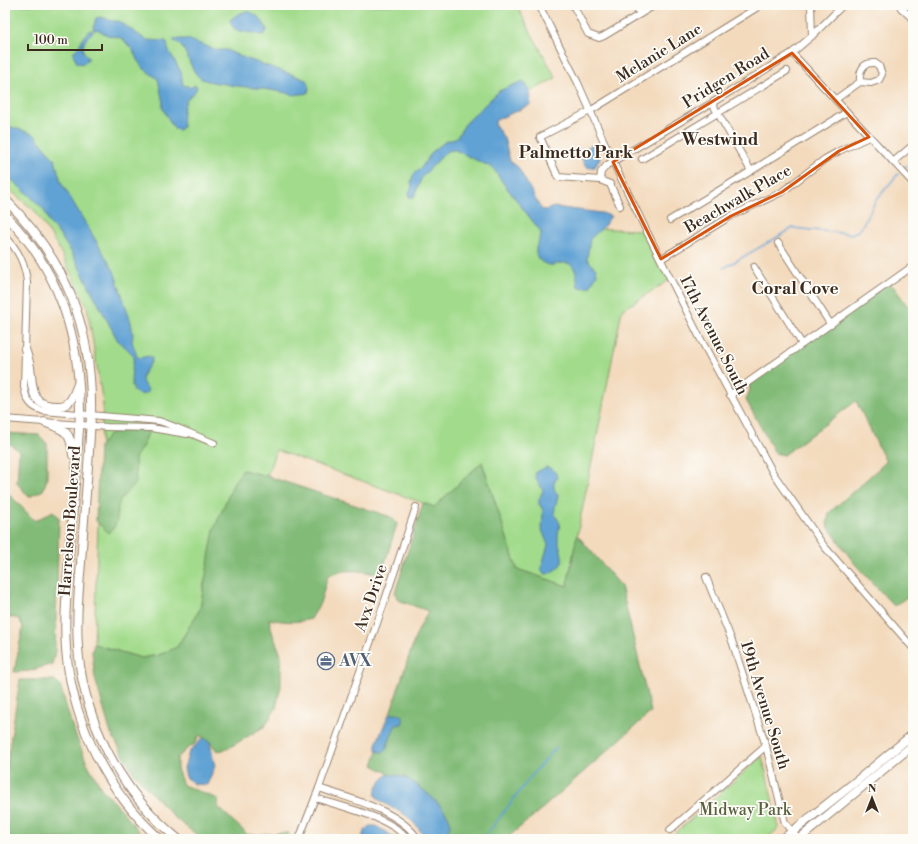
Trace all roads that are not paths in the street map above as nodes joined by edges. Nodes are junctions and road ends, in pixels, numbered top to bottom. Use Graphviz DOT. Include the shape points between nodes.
graph roads {
  1 [pos="539,5"];
  2 [pos="573,5"];
  3 [pos="636,5"];
  4 [pos="655,5"];
  5 [pos="761,5"];
  6 [pos="811,5"];
  7 [pos="843,5"];
  8 [pos="900,5"];
  9 [pos="640,14"];
  10 [pos="913,19"];
  11 [pos="812,36"];
  12 [pos="792,53"];
  13 [pos="787,71"];
  14 [pos="860,82"];
  15 [pos="836,99"];
  16 [pos="712,103"];
  17 [pos="590,111"];
  18 [pos="847,112"];
  19 [pos="718,113"];
  20 [pos="869,137"];
  21 [pos="913,145"];
  22 [pos="642,158"];
  23 [pos="613,162"];
  24 [pos="893,162"];
  25 [pos="752,172"];
  26 [pos="600,180"];
  27 [pos="913,183"];
  28 [pos="5,199"];
  29 [pos="620,206"];
  30 [pos="5,215"];
  31 [pos="670,220"];
  32 [pos="5,236"];
  33 [pos="778,243"];
  34 [pos="661,259"];
  35 [pos="913,266"];
  36 [pos="754,267"];
  37 [pos="831,325"];
  38 [pos="802,344"];
  39 [pos="25,349"];
  40 [pos="79,380"];
  41 [pos="730,395"];
  42 [pos="80,414"];
  43 [pos="91,415"];
  44 [pos="5,419"];
  45 [pos="44,422"];
  46 [pos="79,424"];
  47 [pos="91,426"];
  48 [pos="191,435"];
  49 [pos="214,443"];
  50 [pos="75,472"];
  51 [pos="416,507"];
  52 [pos="706,577"];
  53 [pos="913,648"];
  54 [pos="913,734"];
  55 [pos="913,745"];
  56 [pos="766,746"];
  57 [pos="319,788"];
  58 [pos="315,798"];
  59 [pos="380,810"];
  60 [pos="377,818"];
  61 [pos="670,830"];
  62 [pos="793,831"];
  63 [pos="302,836"];
  64 [pos="160,839"];
  65 [pos="178,839"];
  66 [pos="299,839"];
  67 [pos="408,839"];
  68 [pos="418,839"];
  69 [pos="783,839"];
  70 [pos="798,839"];
  1 -- 17 [label="street, 17th Avenue South"];
  2 -- 9 [label="street" via="588,34 599,38"];
  3 -- 9 [label="street"];
  4 -- 9 [label="street"];
  5 -- 17 [label="street, Melanie Lane"];
  6 -- 11 [label="street"];
  7 -- 11 [label="street, Pridgen Road"];
  8 -- 10 [label="street" via="900,8"];
  11 -- 12 [label="street, Pridgen Road"];
  12 -- 15 [label="street"];
  12 -- 16 [label="street, Pridgen Road"];
  13 -- 19 [label="street"];
  14 -- 15 [label="street"];
  15 -- 18 [label="street"];
  16 -- 19 [label="street"];
  16 -- 23 [label="street, Pridgen Road"];
  17 -- 23 [label="street, 17th Avenue South"];
  17 -- 26 [label="street, Melanie Lane" via="540,137 558,177"];
  18 -- 20 [label="street"];
  18 -- 25 [label="street"];
  19 -- 22 [label="street"];
  19 -- 25 [label="street"];
  20 -- 24 [label="street"];
  20 -- 34 [label="street, Beachwalk Place" via="825,159 782,192 731,216"];
  21 -- 24 [label="street"];
  23 -- 26 [label="street, Pridgen Road" via="601,172"];
  23 -- 34 [label="street, 17th Avenue South"];
  24 -- 27 [label="street"];
  25 -- 31 [label="street"];
  26 -- 29 [label="street" via="610,184"];
  28 -- 43 [label="main road, Harrelson Boulevard" via="24,218 47,248 73,298 82,324 89,359"];
  30 -- 40 [label="main road, Harrelson Boulevard" via="38,256 61,298 72,335"];
  32 -- 39 [label="street" via="17,250 26,271"];
  33 -- 37 [label="street"];
  34 -- 41 [label="street, 17th Avenue South"];
  35 -- 37 [label="street"];
  36 -- 38 [label="street"];
  37 -- 38 [label="street"];
  38 -- 41 [label="street"];
  39 -- 40 [label="main road" via="33,391 44,404 67,404 72,399"];
  39 -- 42 [label="street" via="24,387 29,402 40,410"];
  40 -- 42 [label="main road, Harrelson Boulevard"];
  41 -- 53 [label="street, 17th Avenue South" via="773,473 824,546"];
  42 -- 43 [label="street"];
  42 -- 46 [label="main road, Harrelson Boulevard"];
  43 -- 47 [label="main road, Harrelson Boulevard"];
  43 -- 48 [label="street" via="159,421"];
  44 -- 45 [label="street"];
  45 -- 46 [label="street"];
  45 -- 50 [label="main road" via="62,429 70,436"];
  46 -- 47 [label="street"];
  46 -- 50 [label="main road, Harrelson Boulevard"];
  47 -- 48 [label="street" via="151,428"];
  47 -- 65 [label="main road, Harrelson Boulevard" via="77,621 83,683 96,726 117,769 147,810"];
  48 -- 49 [label="street"];
  50 -- 64 [label="main road, Harrelson Boulevard" via="65,621 67,661 73,693 82,724 109,778 142,822"];
  51 -- 57 [label="street, Avx Drive"];
  52 -- 56 [label="street, 19th Avenue South" via="732,641"];
  54 -- 62 [label="main road"];
  55 -- 70 [label="main road"];
  56 -- 61 [label="street"];
  56 -- 62 [label="street, 19th Avenue South" via="783,818"];
  57 -- 58 [label="street, Avx Drive"];
  57 -- 59 [label="street"];
  58 -- 60 [label="street"];
  58 -- 63 [label="street, Avx Drive"];
  59 -- 60 [label="street"];
  59 -- 68 [label="street" via="400,820"];
  60 -- 67 [label="street" via="402,831"];
  62 -- 69 [label="main road"];
  62 -- 70 [label="street, 19th Avenue South"];
  63 -- 66 [label="street, Avx Drive"];
}
